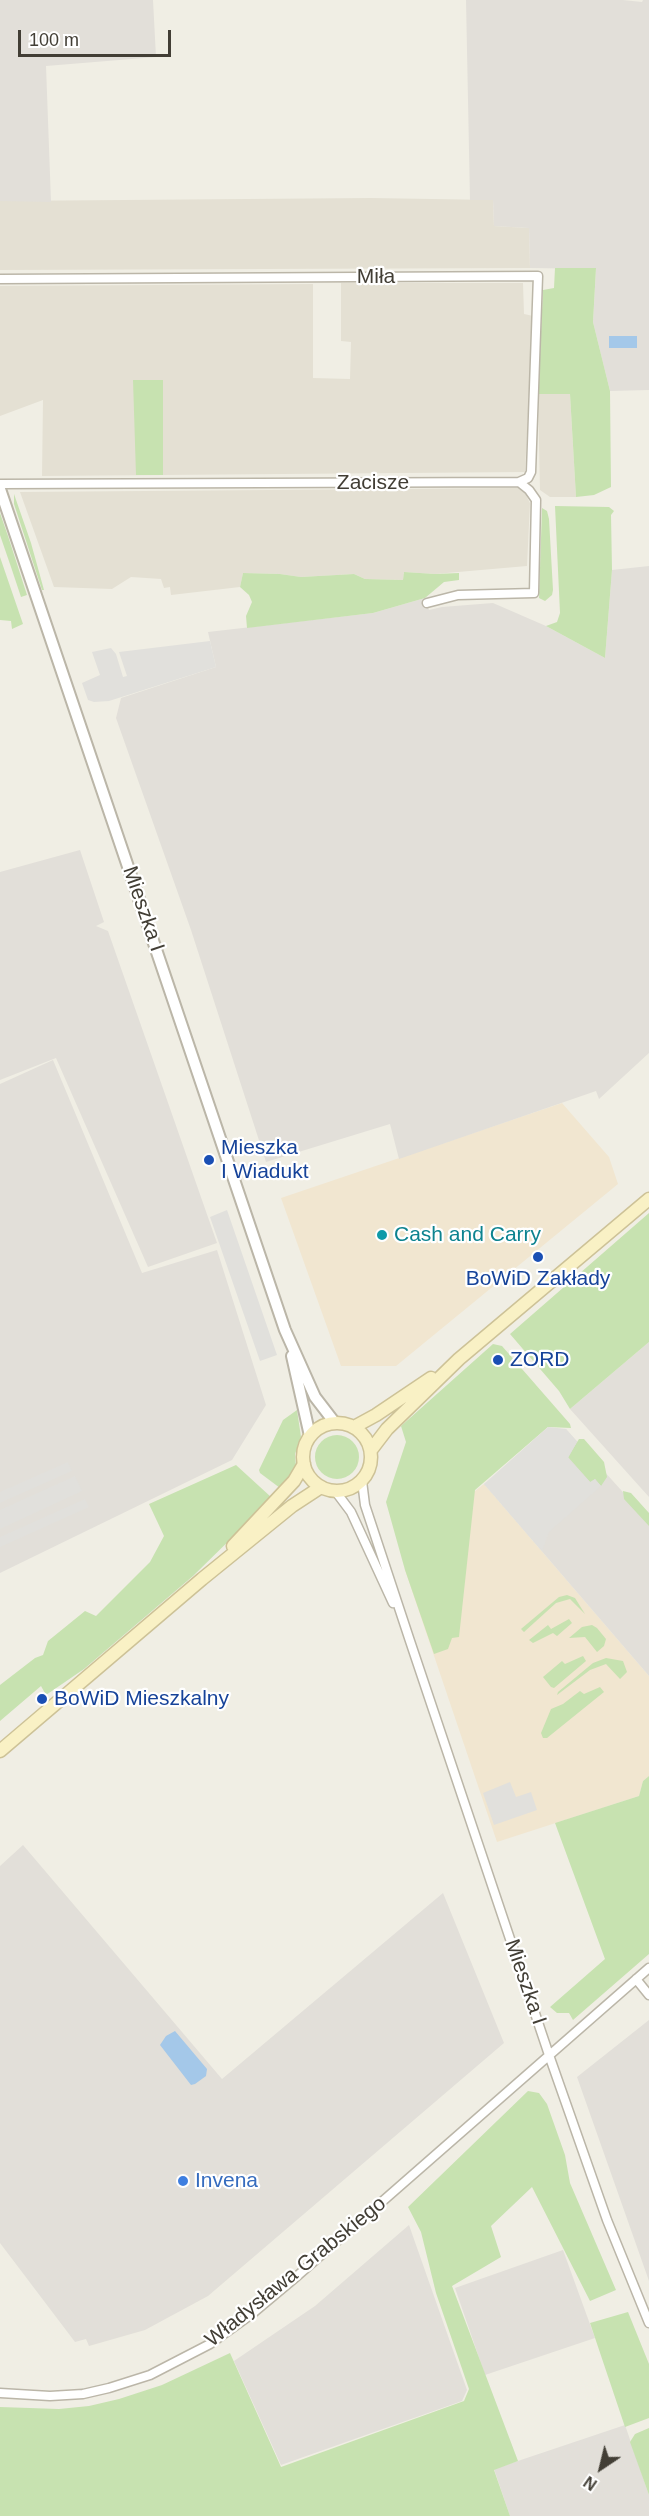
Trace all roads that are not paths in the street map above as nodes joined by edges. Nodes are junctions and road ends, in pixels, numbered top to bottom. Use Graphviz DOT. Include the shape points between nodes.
graph roads {
  1 [pos="0,279"];
  2 [pos="519,482"];
  3 [pos="0,484"];
  4 [pos="0,489"];
  5 [pos="427,603"];
  6 [pos="649,1198"];
  7 [pos="285,1330"];
  8 [pos="459,1359"];
  9 [pos="335,1423"];
  10 [pos="354,1427"];
  11 [pos="310,1436"];
  12 [pos="371,1450"];
  13 [pos="304,1464"];
  14 [pos="362,1481"];
  15 [pos="321,1487"];
  16 [pos="336,1491"];
  17 [pos="202,1580"];
  18 [pos="409,1638"];
  19 [pos="0,1751"];
  20 [pos="649,1968"];
  21 [pos="636,1979"];
  22 [pos="649,1995"];
  23 [pos="549,2055"];
  24 [pos="649,2323"];
  25 [pos="0,2393"];
  1 -- 2 [label="street, Miła" via="538,276 531,472"];
  2 -- 3 [label="street, Zacisze"];
  2 -- 5 [label="street" via="536,500 534,593 458,595"];
  4 -- 7 [label="street, Mieszka I"];
  6 -- 8 [label="main road"];
  7 -- 9 [label="street, Mieszka I" via="315,1397"];
  7 -- 11 [label="street, Mieszka I"];
  8 -- 10 [label="main road"];
  8 -- 12 [label="main road" via="387,1429"];
  9 -- 10 [label="main road"];
  9 -- 11 [label="main road"];
  10 -- 12 [label="main road"];
  11 -- 13 [label="main road" via="303,1454"];
  12 -- 14 [label="main road" via="369,1472"];
  13 -- 15 [label="main road"];
  13 -- 17 [label="main road" via="288,1488"];
  14 -- 16 [label="main road" via="350,1489"];
  14 -- 18 [label="street, Mieszka I" via="366,1505"];
  15 -- 16 [label="main road"];
  15 -- 17 [label="main road"];
  16 -- 18 [label="street, Mieszka I" via="351,1512"];
  17 -- 19 [label="main road"];
  18 -- 23 [label="street, Mieszka I"];
  20 -- 21 [label="street, Władysława Grabskiego"];
  21 -- 22 [label="street"];
  21 -- 23 [label="street, Władysława Grabskiego"];
  23 -- 24 [label="street, Mieszka I" via="607,2220"];
  23 -- 25 [label="street, Władysława Grabskiego" via="296,2277 210,2344 150,2375 109,2388 50,2396"];
}
